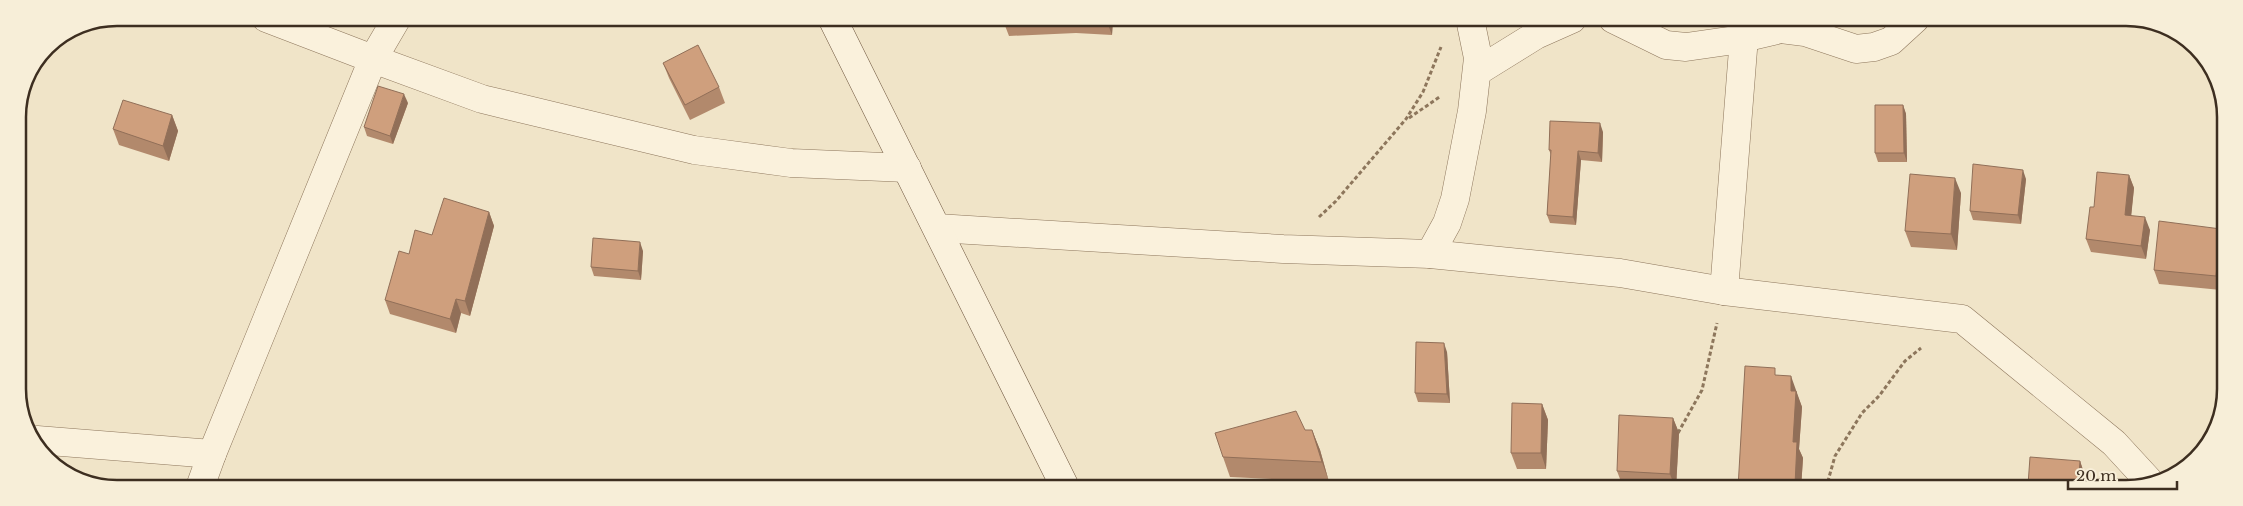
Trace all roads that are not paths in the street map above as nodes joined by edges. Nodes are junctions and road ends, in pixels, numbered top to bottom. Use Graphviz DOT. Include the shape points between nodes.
graph roads {
  1 [pos="287,26"];
  2 [pos="392,26"];
  3 [pos="836,26"];
  4 [pos="1471,26"];
  5 [pos="1555,26"];
  6 [pos="1627,26"];
  7 [pos="1907,26"];
  8 [pos="1744,37"];
  9 [pos="372,59"];
  10 [pos="1478,71"];
  11 [pos="907,168"];
  12 [pos="937,228"];
  13 [pos="1430,254"];
  14 [pos="1724,291"];
  15 [pos="43,441"];
  16 [pos="212,454"];
  17 [pos="2145,478"];
  18 [pos="203,480"];
  19 [pos="1062,480"];
  1 -- 9 [label="street"];
  2 -- 9 [label="street"];
  3 -- 11 [label="street"];
  4 -- 10 [label="street"];
  5 -- 10 [label="street" via="1536,34"];
  6 -- 8 [label="street" via="1666,45 1686,47"];
  7 -- 8 [label="street" via="1891,41 1856,49 1831,39 1781,29"];
  8 -- 14 [label="street"];
  9 -- 11 [label="street" via="482,99 694,150 791,163"];
  9 -- 16 [label="street"];
  10 -- 13 [label="street" via="1455,199 1447,224"];
  11 -- 12 [label="street"];
  12 -- 13 [label="street" via="1283,249"];
  12 -- 19 [label="street"];
  13 -- 14 [label="street" via="1620,273"];
  14 -- 17 [label="street" via="1962,319 2114,443"];
  15 -- 16 [label="street"];
  16 -- 18 [label="street"];
}
